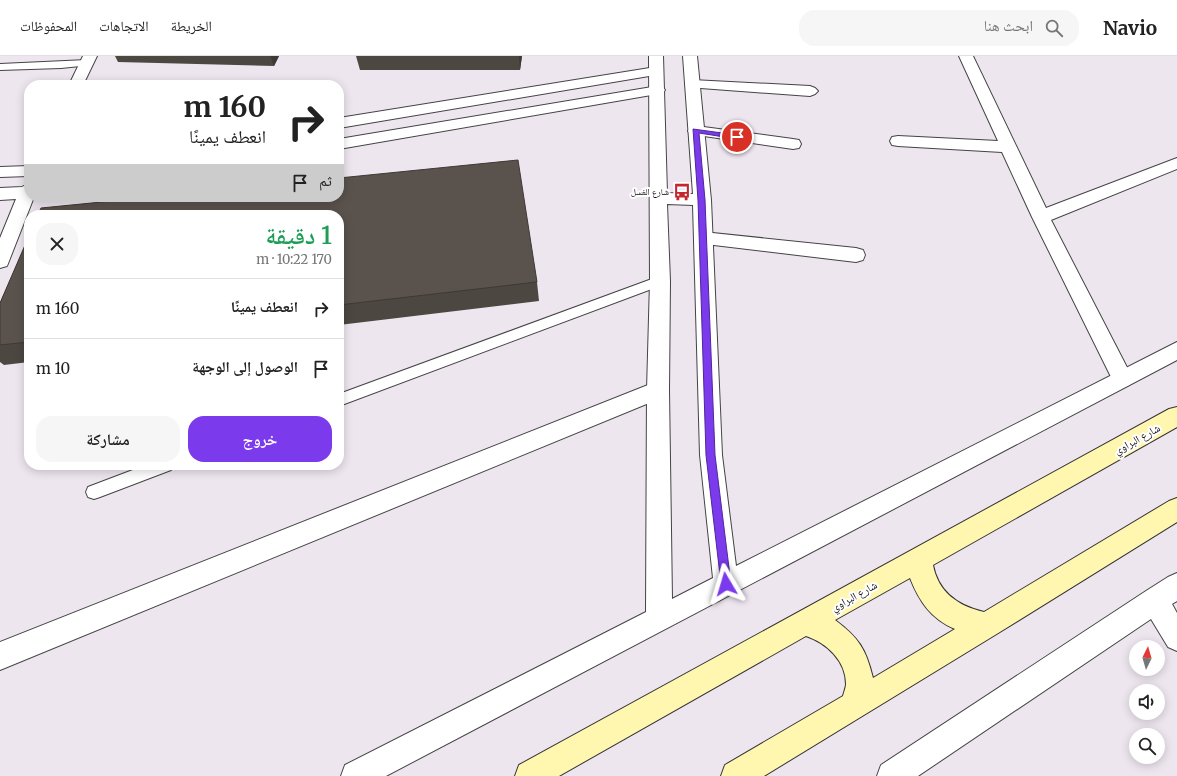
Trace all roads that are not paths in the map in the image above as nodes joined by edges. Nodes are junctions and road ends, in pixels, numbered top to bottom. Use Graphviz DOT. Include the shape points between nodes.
graph roads {
  1 [pos="690,56"];
  2 [pos="966,56"];
  3 [pos="89,59"];
  4 [pos="0,67"];
  5 [pos="657,73"];
  6 [pos="78,80"];
  7 [pos="692,84"];
  8 [pos="810,91"];
  9 [pos="344,122"];
  10 [pos="696,131"];
  11 [pos="898,141"];
  12 [pos="344,143"];
  13 [pos="793,144"];
  14 [pos="1008,147"];
  15 [pos="1177,162"];
  16 [pos="24,171"];
  17 [pos="0,172"];
  18 [pos="24,192"];
  19 [pos="0,194"];
  20 [pos="659,198"];
  21 [pos="702,200"];
  22 [pos="24,202"];
  23 [pos="1040,217"];
  24 [pos="703,238"];
  25 [pos="856,255"];
  26 [pos="0,261"];
  27 [pos="660,281"];
  28 [pos="1177,350"];
  29 [pos="1122,379"];
  30 [pos="658,390"];
  31 [pos="344,398"];
  32 [pos="1177,416"];
  33 [pos="152,470"];
  34 [pos="94,492"];
  35 [pos="1177,509"];
  36 [pos="919,560"];
  37 [pos="726,584"];
  38 [pos="1166,593"];
  39 [pos="659,619"];
  40 [pos="806,623"];
  41 [pos="986,626"];
  42 [pos="1177,638"];
  43 [pos="0,656"];
  44 [pos="855,704"];
  45 [pos="356,776"];
  46 [pos="530,776"];
  47 [pos="736,776"];
  48 [pos="892,776"];
  1 -- 7 [label="street"];
  2 -- 14 [label="street"];
  3 -- 4 [label="lane" via="61,65"];
  3 -- 6 [label="street"];
  5 -- 9 [label="street"];
  5 -- 12 [label="street"];
  5 -- 20 [label="street"];
  7 -- 8 [label="street"];
  7 -- 10 [label="street"];
  10 -- 13 [label="street"];
  10 -- 21 [label="street"];
  11 -- 14 [label="street"];
  14 -- 23 [label="street"];
  15 -- 23 [label="street"];
  16 -- 17 [label="street"];
  18 -- 19 [label="street"];
  20 -- 21 [label="street"];
  20 -- 27 [label="street"];
  21 -- 24 [label="street"];
  22 -- 26 [label="street"];
  23 -- 29 [label="street"];
  24 -- 25 [label="street"];
  24 -- 37 [label="street" via="711,455"];
  27 -- 30 [label="street"];
  27 -- 31 [label="lane"];
  28 -- 29 [label="street"];
  29 -- 37 [label="street"];
  30 -- 39 [label="street"];
  30 -- 43 [label="street"];
  32 -- 36 [label="main road, شارع البراوي"];
  33 -- 34 [label="lane"];
  35 -- 41 [label="main road"];
  36 -- 40 [label="main road, شارع البراوي"];
  36 -- 41 [label="main road" via="927,590 938,604 969,623"];
  37 -- 39 [label="street"];
  38 -- 42 [label="street"];
  38 -- 48 [label="street"];
  39 -- 45 [label="street"];
  40 -- 44 [label="main road" via="825,629 843,643 855,662 860,684"];
  40 -- 46 [label="main road, شارع البراوي"];
  41 -- 44 [label="main road"];
  44 -- 47 [label="main road"];
}
